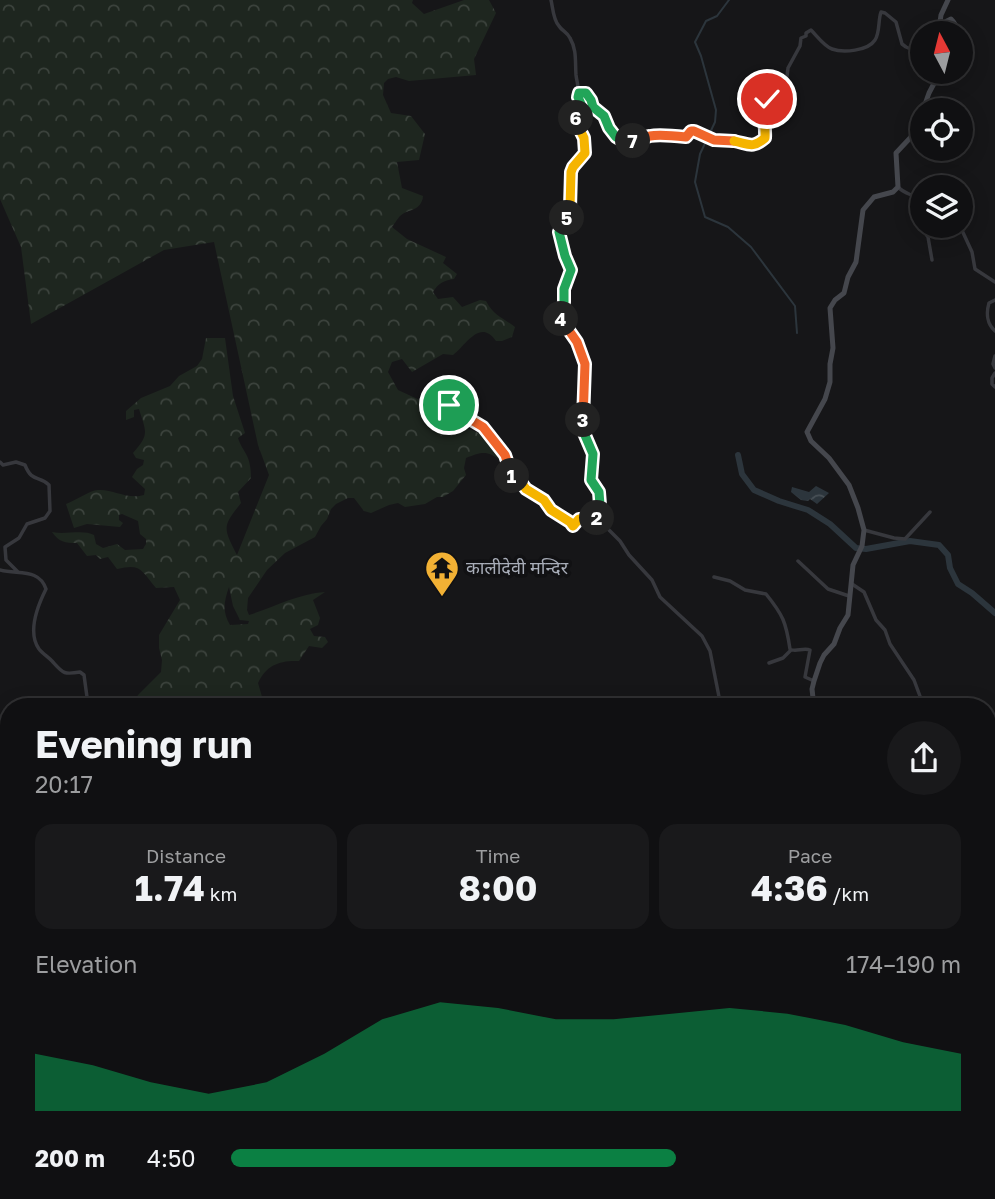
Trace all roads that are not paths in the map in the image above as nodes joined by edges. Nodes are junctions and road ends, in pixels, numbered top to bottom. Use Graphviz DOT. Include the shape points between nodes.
graph roads {
  1 [pos="551,0"];
  2 [pos="948,0"];
  3 [pos="940,21"];
  4 [pos="910,48"];
  5 [pos="579,93"];
  6 [pos="910,138"];
  7 [pos="898,187"];
  8 [pos="910,196"];
  9 [pos="928,238"];
  10 [pos="966,238"];
  11 [pos="932,260"];
  12 [pos="995,282"];
  13 [pos="995,300"];
  14 [pos="995,331"];
  15 [pos="995,356"];
  16 [pos="995,368"];
  17 [pos="995,373"];
  18 [pos="995,387"];
  19 [pos="461,402"];
  20 [pos="0,462"];
  21 [pos="930,512"];
  22 [pos="601,518"];
  23 [pos="864,530"];
  24 [pos="799,561"];
  25 [pos="0,570"];
  26 [pos="23,574"];
  27 [pos="715,577"];
  28 [pos="851,584"];
  29 [pos="849,596"];
  30 [pos="791,650"];
  31 [pos="769,663"];
  32 [pos="814,681"];
  33 [pos="86,698"];
  34 [pos="719,698"];
  35 [pos="813,698"];
  36 [pos="921,698"];
  1 -- 5 [label="street" via="558,26 572,40"];
  2 -- 3 [label="street"];
  4 -- 5 [label="street" via="902,44 896,22 881,12 874,43 867,47 829,49 811,30 806,33 787,76 766,89 766,135 754,145 714,140 694,131 686,137 621,140 588,95"];
  5 -- 22 [label="street" via="576,120 585,153 571,172 570,208 559,232 571,270 561,320 577,342 585,364 584,433 593,454 591,480 599,492"];
  6 -- 7 [label="street" via="896,153"];
  7 -- 8 [label="street"];
  7 -- 23 [label="street" via="874,197 863,210 856,262 844,293 830,308 830,383 807,432 849,485"];
  9 -- 11 [label="street"];
  10 -- 12 [label="street" via="975,269"];
  13 -- 14 [label="street" via="986,311"];
  15 -- 16 [label="street"];
  17 -- 18 [label="street"];
  19 -- 22 [label="street" via="444,409 483,427 505,455 512,476 551,510 573,526 579,519"];
  20 -- 26 [label="street" via="25,465 28,474 49,485 50,511 45,518 27,524 19,538 5,547 6,561"];
  21 -- 23 [label="street" via="905,539"];
  22 -- 34 [label="street" via="652,580 660,597 702,636 710,651"];
  23 -- 28 [label="street"];
  24 -- 29 [label="street" via="828,589"];
  25 -- 26 [label="street"];
  26 -- 33 [label="street" via="35,574 46,589 35,618 36,644 60,671 84,675"];
  27 -- 30 [label="street" via="766,594 782,616"];
  28 -- 29 [label="street"];
  28 -- 36 [label="street" via="864,592"];
  29 -- 32 [label="street" via="848,615"];
  30 -- 31 [label="street" via="783,659"];
  30 -- 32 [label="street" via="810,650 805,677"];
  32 -- 35 [label="street"];
}
